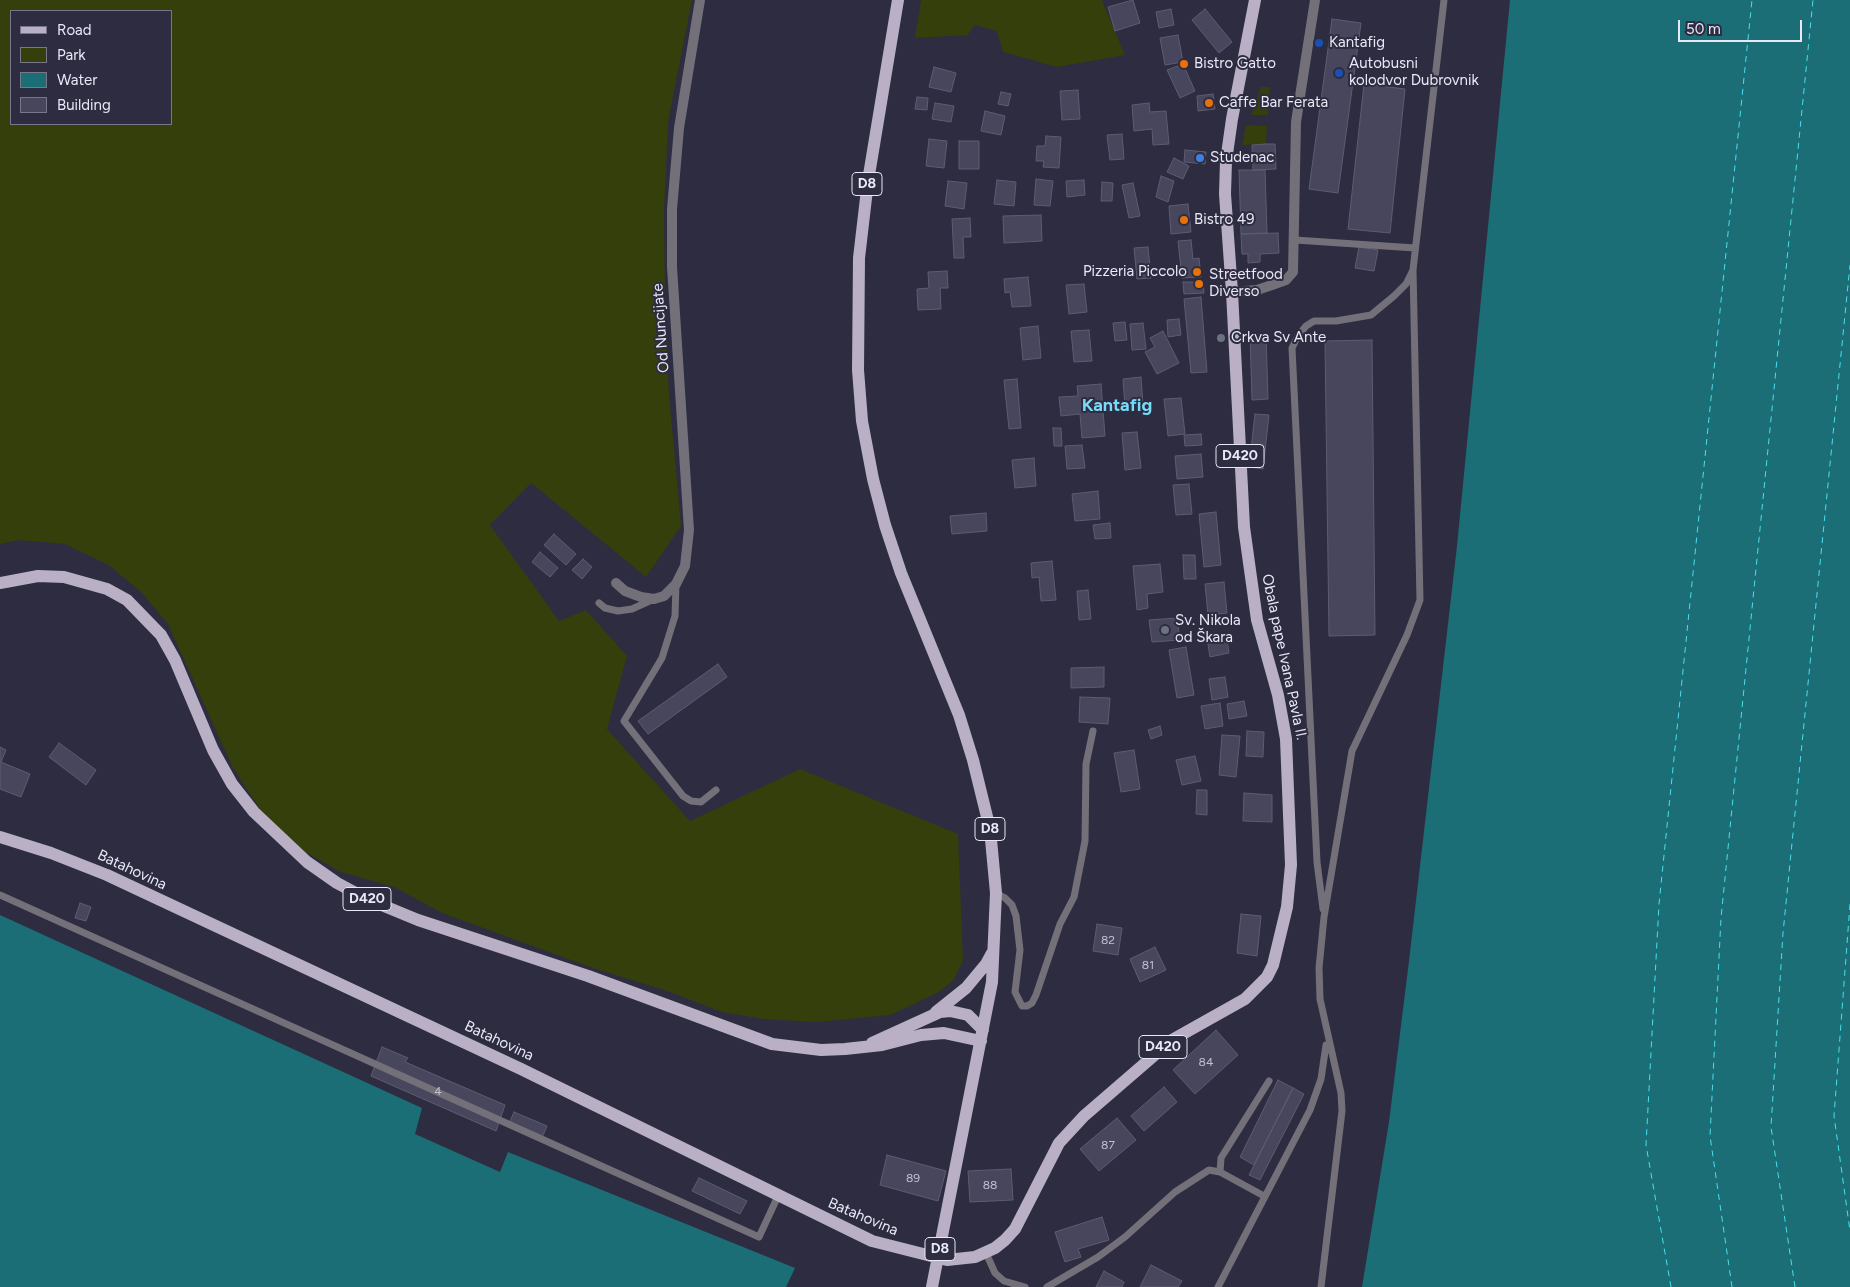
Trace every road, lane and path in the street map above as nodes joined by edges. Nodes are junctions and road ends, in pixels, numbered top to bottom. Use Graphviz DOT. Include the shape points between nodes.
graph roads {
  1 [pos="700,0"];
  2 [pos="898,0"];
  3 [pos="1255,0"];
  4 [pos="1315,0"];
  5 [pos="1444,0"];
  6 [pos="1295,240"];
  7 [pos="1415,248"];
  8 [pos="1413,270"];
  9 [pos="1232,292"];
  10 [pos="0,583"];
  11 [pos="616,583"];
  12 [pos="676,584"];
  13 [pos="654,599"];
  14 [pos="599,602"];
  15 [pos="1093,731"];
  16 [pos="716,790"];
  17 [pos="0,837"];
  18 [pos="996,894"];
  19 [pos="0,895"];
  20 [pos="1324,917"];
  21 [pos="994,948"];
  22 [pos="932,1014"];
  23 [pos="982,1035"];
  24 [pos="1327,1039"];
  25 [pos="867,1046"];
  26 [pos="1270,1081"];
  27 [pos="1220,1172"];
  28 [pos="778,1196"];
  29 [pos="1264,1196"];
  30 [pos="986,1253"];
  31 [pos="932,1287"];
  32 [pos="1025,1287"];
  33 [pos="1047,1287"];
  34 [pos="1218,1287"];
  35 [pos="1321,1287"];
  1 -- 12 [label="street, Od Nuncijate" via="679,128 672,209 672,267 690,530 685,566"];
  2 -- 18 [label="main road, D8" via="868,181 859,258 858,370 862,421 885,525 904,581 959,714 973,760 990,829"];
  3 -- 9 [label="main road, Obala pape Ivana Pavla II. / D420" via="1226,161 1225,194"];
  4 -- 6 [label="street" via="1296,122"];
  5 -- 7 [label="lane"];
  6 -- 7 [label="lane"];
  6 -- 9 [label="street" via="1293,272 1286,280 1257,290"];
  7 -- 8 [label="lane"];
  8 -- 20 [label="lane" via="1420,600 1408,635 1352,751"];
  8 -- 20 [label="lane" via="1406,284 1371,315 1314,321 1306,326 1292,348 1317,862"];
  9 -- 30 [label="main road, Obala pape Ivana Pavla II. / D420" via="1244,527 1257,620 1278,695 1286,739 1291,865 1280,939 1273,964 1257,989 1172,1040 1068,1132 1050,1159 1015,1229 1006,1240"];
  10 -- 25 [label="main road, D420" via="38,576 64,577 107,589 127,600 161,635 213,750 232,784 281,839 336,883 418,920 588,976 763,1041 821,1050"];
  11 -- 13 [label="street" via="625,591"];
  12 -- 13 [label="street" via="664,596"];
  12 -- 16 [label="lane" via="675,616 662,658 624,721 683,796 701,802"];
  13 -- 14 [label="lane" via="632,609 618,611 605,608"];
  15 -- 18 [label="lane" via="1086,764 1085,841 1074,897 1060,924 1036,995 1027,1006 1022,1006 1015,992 1020,950 1016,916 1006,898"];
  17 -- 28 [label="main road, Batahovina / D420" via="52,853 107,876 521,1069"];
  18 -- 21 [label="main road, D8"];
  19 -- 28 [label="lane" via="759,1237"];
  20 -- 24 [label="lane" via="1318,968"];
  21 -- 22 [label="main road" via="977,976"];
  21 -- 23 [label="main road, D8" via="992,982"];
  22 -- 23 [label="main road, D420" via="950,1010 968,1015"];
  22 -- 25 [label="main road, D420"];
  23 -- 25 [label="main road, D420" via="934,1033"];
  23 -- 31 [label="main road, D8"];
  24 -- 29 [label="lane" via="1317,1094"];
  24 -- 35 [label="lane" via="1341,1093 1342,1111"];
  26 -- 27 [label="lane" via="1221,1158"];
  27 -- 29 [label="lane"];
  27 -- 33 [label="lane" via="1209,1170 1195,1177 1125,1237"];
  28 -- 30 [label="main road, Batahovina / D420" via="872,1241 898,1249 947,1260 962,1260"];
  29 -- 34 [label="lane"];
  30 -- 32 [label="lane" via="995,1273 1004,1280"];
}
